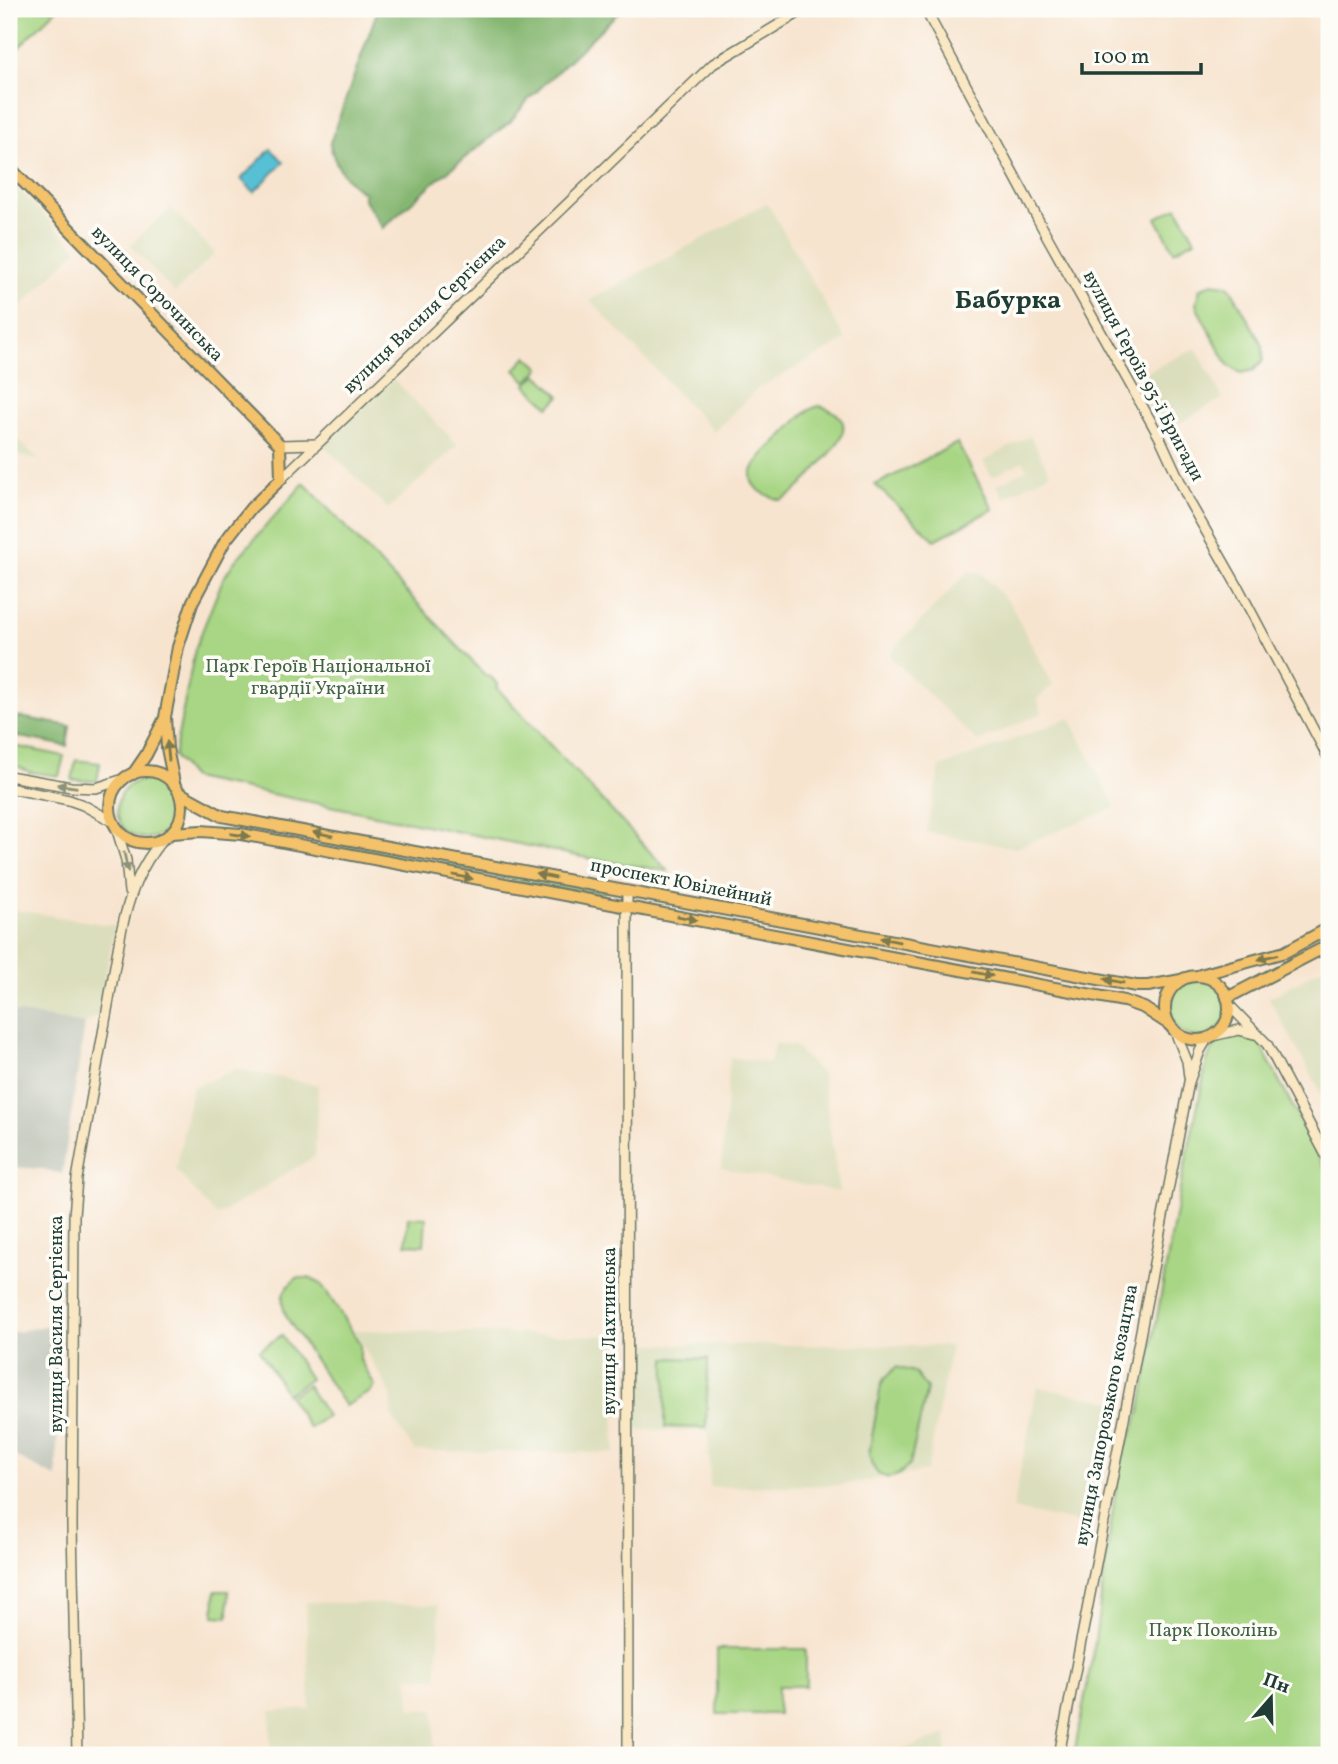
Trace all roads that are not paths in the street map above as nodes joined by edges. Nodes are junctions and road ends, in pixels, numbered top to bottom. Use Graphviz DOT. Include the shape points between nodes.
graph roads {
  1 [pos="805,9"];
  2 [pos="925,9"];
  3 [pos="9,167"];
  4 [pos="316,444"];
  5 [pos="280,445"];
  6 [pos="281,479"];
  7 [pos="165,717"];
  8 [pos="1329,759"];
  9 [pos="9,776"];
  10 [pos="128,776"];
  11 [pos="9,788"];
  12 [pos="177,788"];
  13 [pos="115,825"];
  14 [pos="167,836"];
  15 [pos="627,891"];
  16 [pos="130,897"];
  17 [pos="627,907"];
  18 [pos="1329,928"];
  19 [pos="1329,944"];
  20 [pos="1194,976"];
  21 [pos="1181,980"];
  22 [pos="1228,1002"];
  23 [pos="1172,1027"];
  24 [pos="1256,1035"];
  25 [pos="1210,1037"];
  26 [pos="1189,1082"];
  27 [pos="1329,1161"];
  28 [pos="76,1755"];
  29 [pos="628,1755"];
  30 [pos="1059,1755"];
  1 -- 4 [label="street, вулиця Василя Сергієнка" via="713,64"];
  2 -- 8 [label="street, вулиця Героїв 93-ї Бригади"];
  3 -- 5 [label="main road, вулиця Сорочинська"];
  4 -- 5 [label="street"];
  4 -- 6 [label="street, вулиця Василя Сергієнка"];
  5 -- 6 [label="main road"];
  6 -- 7 [label="main road, вулиця Василя Сергієнка" via="231,532 193,601 178,647"];
  7 -- 10 [label="main road, вулиця Василя Сергієнка" via="146,755"];
  12 -- 7 [label="main road, вулиця Василя Сергієнка, one-way"];
  10 -- 9 [label="street, one-way" via="96,788"];
  10 -- 12 [label="main road" via="155,772"];
  10 -- 13 [label="main road" via="111,799"];
  11 -- 13 [label="street" via="76,802"];
  12 -- 14 [label="main road" via="182,814"];
  15 -- 12 [label="main road, проспект Ювілейний, one-way" via="222,816"];
  13 -- 14 [label="main road" via="132,840 153,843"];
  13 -- 16 [label="street, вулиця Василя Сергієнка, one-way" via="126,860"];
  14 -- 16 [label="street, вулиця Василя Сергієнка" via="144,863"];
  14 -- 17 [label="main road, проспект Ювілейний, one-way" via="201,831 241,834"];
  15 -- 17 [label="street, вулиця Лахтинська"];
  21 -- 15 [label="main road, проспект Ювілейний, one-way" via="1136,986"];
  16 -- 28 [label="street, вулиця Василя Сергієнка" via="79,1167 74,1216"];
  17 -- 23 [label="main road, проспект Ювілейний, one-way" via="1124,1001"];
  17 -- 29 [label="street, вулиця Лахтинська"];
  18 -- 20 [label="main road, one-way" via="1285,952"];
  19 -- 22 [label="main road"];
  20 -- 21 [label="main road"];
  20 -- 22 [label="main road" via="1214,981"];
  21 -- 23 [label="main road" via="1173,986 1165,1005"];
  22 -- 24 [label="street"];
  22 -- 25 [label="main road" via="1227,1017"];
  23 -- 25 [label="main road" via="1184,1037"];
  23 -- 26 [label="street, вулиця Запорозького козацтва"];
  24 -- 25 [label="street" via="1239,1030"];
  24 -- 27 [label="street" via="1267,1044"];
  25 -- 26 [label="street, вулиця Запорозького козацтва"];
  26 -- 30 [label="street, вулиця Запорозького козацтва"];
}
